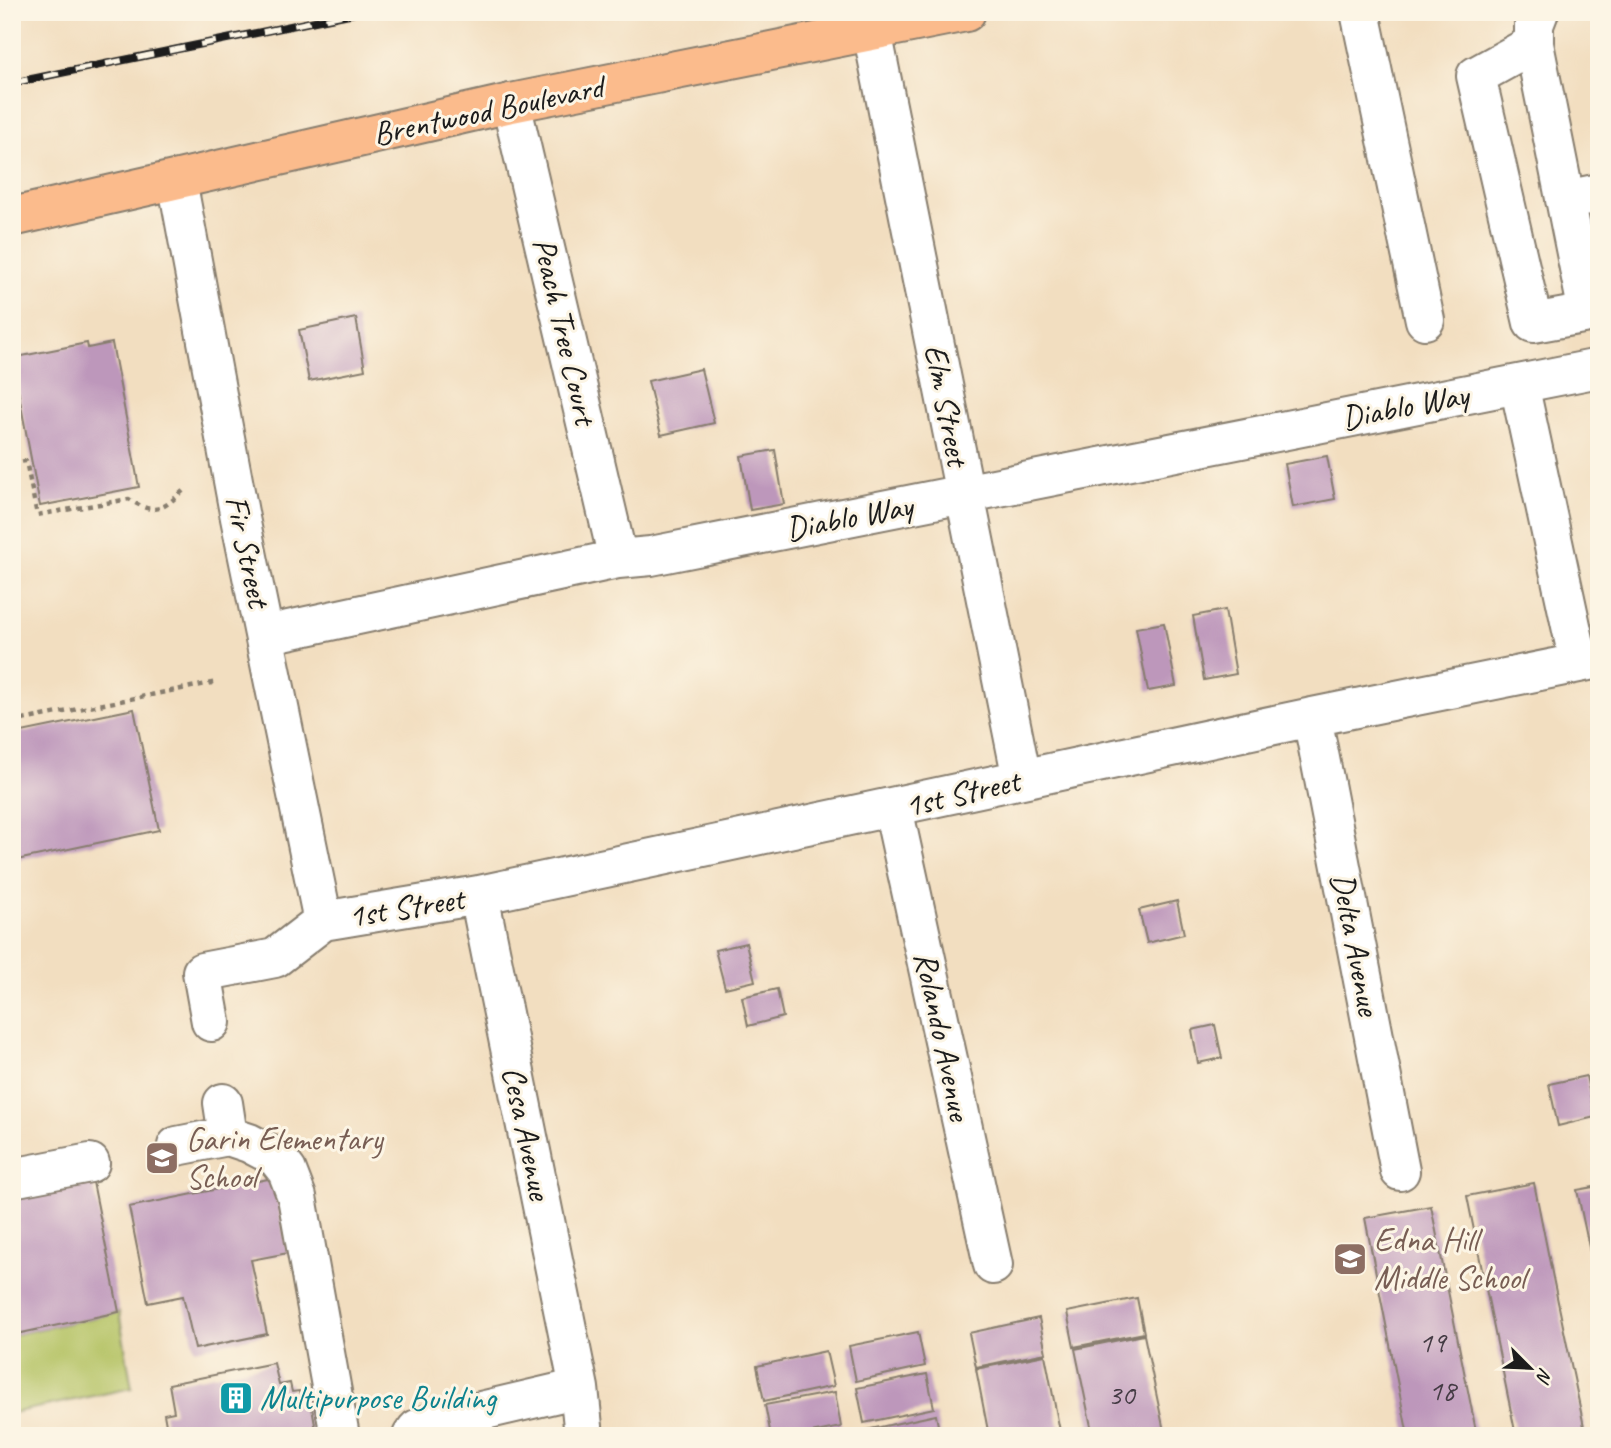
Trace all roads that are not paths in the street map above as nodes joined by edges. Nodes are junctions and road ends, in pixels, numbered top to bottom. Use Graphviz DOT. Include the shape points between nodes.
graph roads {
  1 [pos="966,12"];
  2 [pos="1360,12"];
  3 [pos="1536,28"];
  4 [pos="872,31"];
  5 [pos="512,103"];
  6 [pos="177,180"];
  7 [pos="1582,196"];
  8 [pos="12,217"];
  9 [pos="1425,320"];
  10 [pos="1599,368"];
  11 [pos="1519,384"];
  12 [pos="965,494"];
  13 [pos="618,559"];
  14 [pos="265,635"];
  15 [pos="1589,661"];
  16 [pos="1312,717"];
  17 [pos="1022,779"];
  18 [pos="893,808"];
  19 [pos="479,895"];
  20 [pos="323,921"];
  21 [pos="211,1022"];
  22 [pos="177,1146"];
  23 [pos="90,1163"];
  24 [pos="1400,1171"];
  25 [pos="12,1178"];
  26 [pos="993,1265"];
  27 [pos="577,1379"];
  28 [pos="340,1436"];
  29 [pos="412,1436"];
  30 [pos="584,1436"];
  1 -- 4 [label="main road, Brentwood Boulevard"];
  2 -- 9 [label="street"];
  3 -- 7 [label="street"];
  3 -- 7 [label="street" via="1475,76 1533,323 1588,313"];
  4 -- 5 [label="main road, Brentwood Boulevard"];
  4 -- 12 [label="street, Elm Street"];
  5 -- 6 [label="main road, Brentwood Boulevard"];
  5 -- 13 [label="street, Peach Tree Court"];
  6 -- 8 [label="main road, Brentwood Boulevard"];
  6 -- 14 [label="street, Fir Street"];
  10 -- 11 [label="street, Diablo Way"];
  11 -- 12 [label="street, Diablo Way"];
  11 -- 15 [label="street"];
  12 -- 13 [label="street, Diablo Way"];
  12 -- 17 [label="street, Elm Street"];
  13 -- 14 [label="street, Diablo Way"];
  14 -- 20 [label="street, Fir Street"];
  15 -- 16 [label="street, 1st Street"];
  16 -- 17 [label="street, 1st Street"];
  16 -- 24 [label="street, Delta Avenue"];
  17 -- 18 [label="street, 1st Street"];
  18 -- 19 [label="street, 1st Street"];
  18 -- 26 [label="street, Rolando Avenue"];
  19 -- 20 [label="street, 1st Street"];
  19 -- 27 [label="street, Cesa Avenue"];
  20 -- 21 [label="street" via="275,958 202,972"];
  22 -- 28 [label="street" via="226,1119 249,1143 276,1157 293,1185"];
  23 -- 25 [label="street"];
  27 -- 29 [label="street" via="434,1422"];
  27 -- 30 [label="street, Cesa Avenue"];
}
